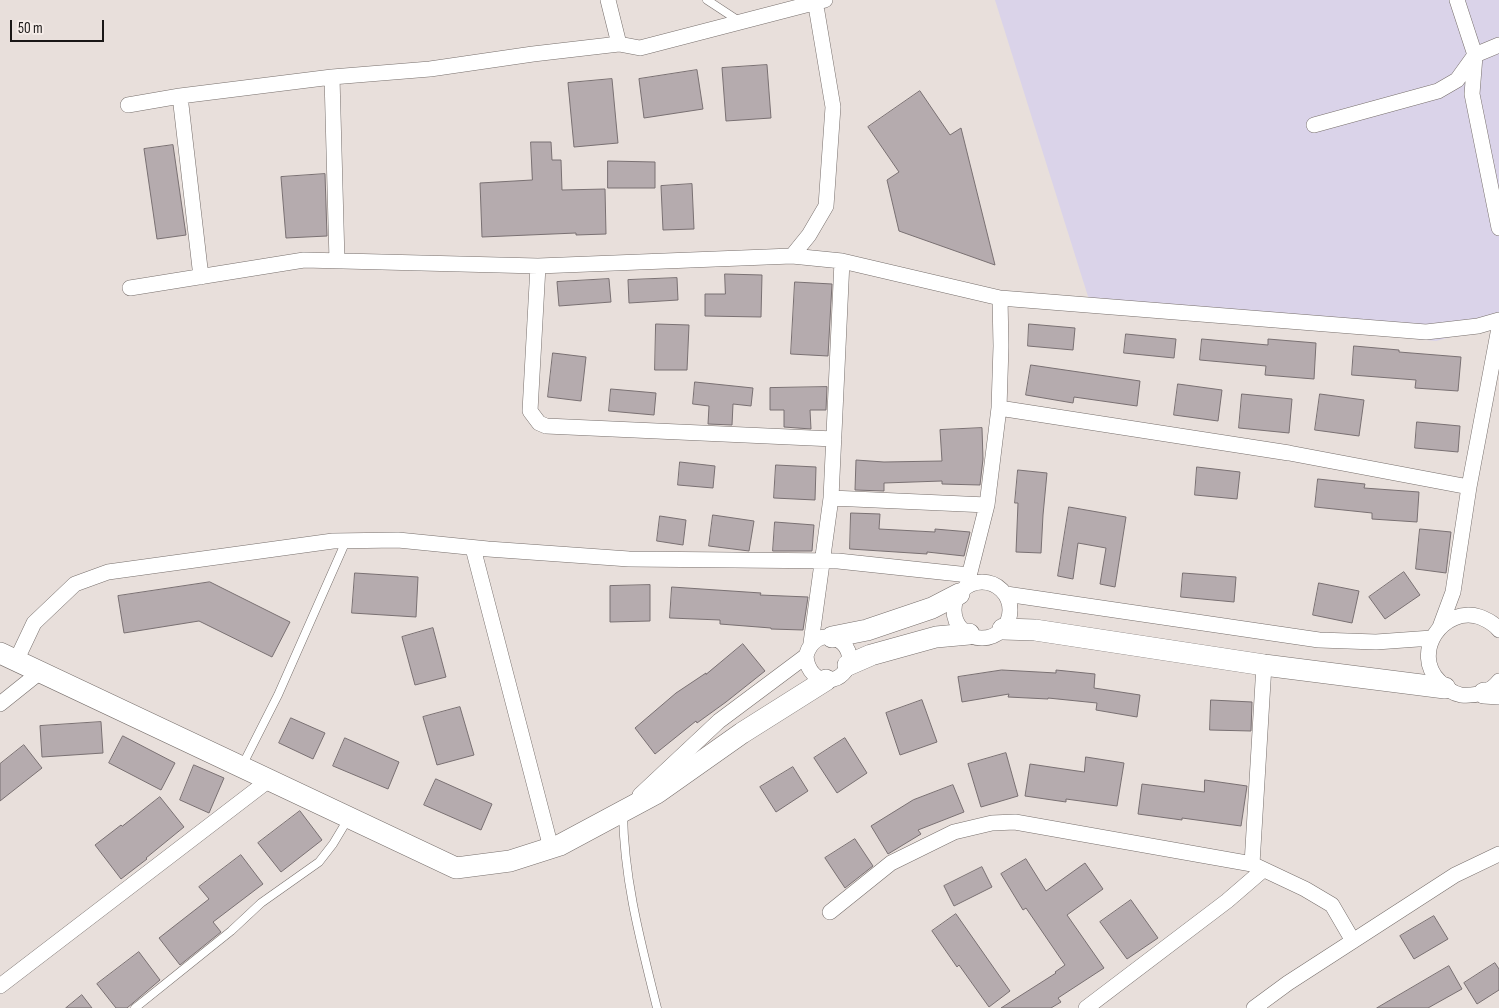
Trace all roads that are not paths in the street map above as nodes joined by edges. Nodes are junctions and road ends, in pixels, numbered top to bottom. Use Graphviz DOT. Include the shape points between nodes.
graph roads {
  1 [pos="608,0"];
  2 [pos="707,0"];
  3 [pos="1457,0"];
  4 [pos="819,1"];
  5 [pos="740,22"];
  6 [pos="618,44"];
  7 [pos="1499,45"];
  8 [pos="1475,55"];
  9 [pos="332,77"];
  10 [pos="180,96"];
  11 [pos="128,105"];
  12 [pos="1314,125"];
  13 [pos="1499,228"];
  14 [pos="792,256"];
  15 [pos="337,261"];
  16 [pos="842,261"];
  17 [pos="538,266"];
  18 [pos="201,277"];
  19 [pos="130,288"];
  20 [pos="1000,298"];
  21 [pos="1499,320"];
  22 [pos="1499,328"];
  23 [pos="999,408"];
  24 [pos="834,439"];
  25 [pos="1469,487"];
  26 [pos="831,498"];
  27 [pos="987,505"];
  28 [pos="346,541"];
  29 [pos="473,548"];
  30 [pos="823,562"];
  31 [pos="965,586"];
  32 [pos="1006,594"];
  33 [pos="1003,628"];
  34 [pos="1499,630"];
  35 [pos="1436,633"];
  36 [pos="970,634"];
  37 [pos="832,637"];
  38 [pos="808,649"];
  39 [pos="8,657"];
  40 [pos="848,665"];
  41 [pos="1264,665"];
  42 [pos="40,672"];
  43 [pos="826,680"];
  44 [pos="1445,688"];
  45 [pos="1494,689"];
  46 [pos="0,704"];
  47 [pos="242,767"];
  48 [pos="269,780"];
  49 [pos="622,812"];
  50 [pos="349,817"];
  51 [pos="551,848"];
  52 [pos="1499,854"];
  53 [pos="1257,867"];
  54 [pos="830,912"];
  55 [pos="1353,941"];
  56 [pos="0,986"];
  57 [pos="135,1008"];
  58 [pos="656,1008"];
  59 [pos="1086,1008"];
  60 [pos="1254,1008"];
  1 -- 6 [label="street"];
  2 -- 5 [label="lane"];
  3 -- 8 [label="street"];
  4 -- 5 [label="street"];
  4 -- 14 [label="street" via="833,107 826,206"];
  5 -- 6 [label="street" via="640,48"];
  6 -- 9 [label="street" via="430,69"];
  7 -- 8 [label="street"];
  8 -- 12 [label="street" via="1457,80 1438,90"];
  8 -- 13 [label="street" via="1472,94"];
  9 -- 10 [label="street"];
  9 -- 15 [label="street"];
  10 -- 11 [label="street"];
  10 -- 18 [label="street"];
  14 -- 16 [label="street"];
  14 -- 17 [label="street"];
  15 -- 17 [label="street"];
  15 -- 18 [label="street" via="304,260"];
  16 -- 20 [label="street"];
  16 -- 24 [label="street"];
  17 -- 24 [label="street" via="530,411 539,423 546,426"];
  18 -- 19 [label="street"];
  20 -- 21 [label="street" via="1426,332 1478,326"];
  20 -- 23 [label="street"];
  22 -- 25 [label="street"];
  23 -- 25 [label="street" via="1289,453"];
  23 -- 27 [label="street"];
  24 -- 26 [label="street"];
  25 -- 35 [label="street" via="1453,592"];
  26 -- 27 [label="street"];
  26 -- 30 [label="street"];
  27 -- 31 [label="street"];
  28 -- 29 [label="street" via="398,540"];
  28 -- 39 [label="street" via="108,572 75,584 34,623"];
  28 -- 47 [label="lane" via="278,695"];
  29 -- 30 [label="street" via="629,559"];
  29 -- 51 [label="street"];
  30 -- 31 [label="street" via="838,561"];
  30 -- 38 [label="street"];
  31 -- 32 [label="street" via="991,583"];
  31 -- 36 [label="street" via="955,603 955,612 962,629"];
  31 -- 37 [label="main road" via="932,608 867,630"];
  32 -- 33 [label="street" via="1010,612"];
  32 -- 35 [label="street" via="1319,640 1376,642"];
  33 -- 36 [label="street" via="988,637"];
  33 -- 41 [label="main road" via="1036,630"];
  34 -- 35 [label="street" via="1486,619 1474,615 1450,620"];
  35 -- 44 [label="street" via="1428,652 1430,665 1435,678"];
  36 -- 40 [label="main road" via="936,637 871,655"];
  37 -- 38 [label="street" via="817,639"];
  37 -- 40 [label="street" via="848,650"];
  38 -- 43 [label="street" via="806,663 813,675"];
  38 -- 49 [label="street" via="719,722"];
  39 -- 42 [label="main road"];
  40 -- 43 [label="street" via="839,676"];
  41 -- 44 [label="main road"];
  41 -- 53 [label="street"];
  42 -- 46 [label="street"];
  42 -- 47 [label="main road"];
  43 -- 49 [label="main road" via="742,733 657,793"];
  44 -- 45 [label="street" via="1470,696"];
  47 -- 48 [label="main road"];
  48 -- 50 [label="main road"];
  48 -- 56 [label="street"];
  49 -- 51 [label="main road"];
  49 -- 58 [label="lane" via="623,844 634,912"];
  50 -- 51 [label="main road" via="456,868 510,861"];
  50 -- 57 [label="lane" via="319,862 261,903"];
  52 -- 55 [label="street" via="1455,875"];
  53 -- 54 [label="street" via="1015,822 992,823 954,832 891,863"];
  53 -- 55 [label="street" via="1332,905"];
  53 -- 59 [label="street" via="1226,901"];
  55 -- 60 [label="street"];
}
